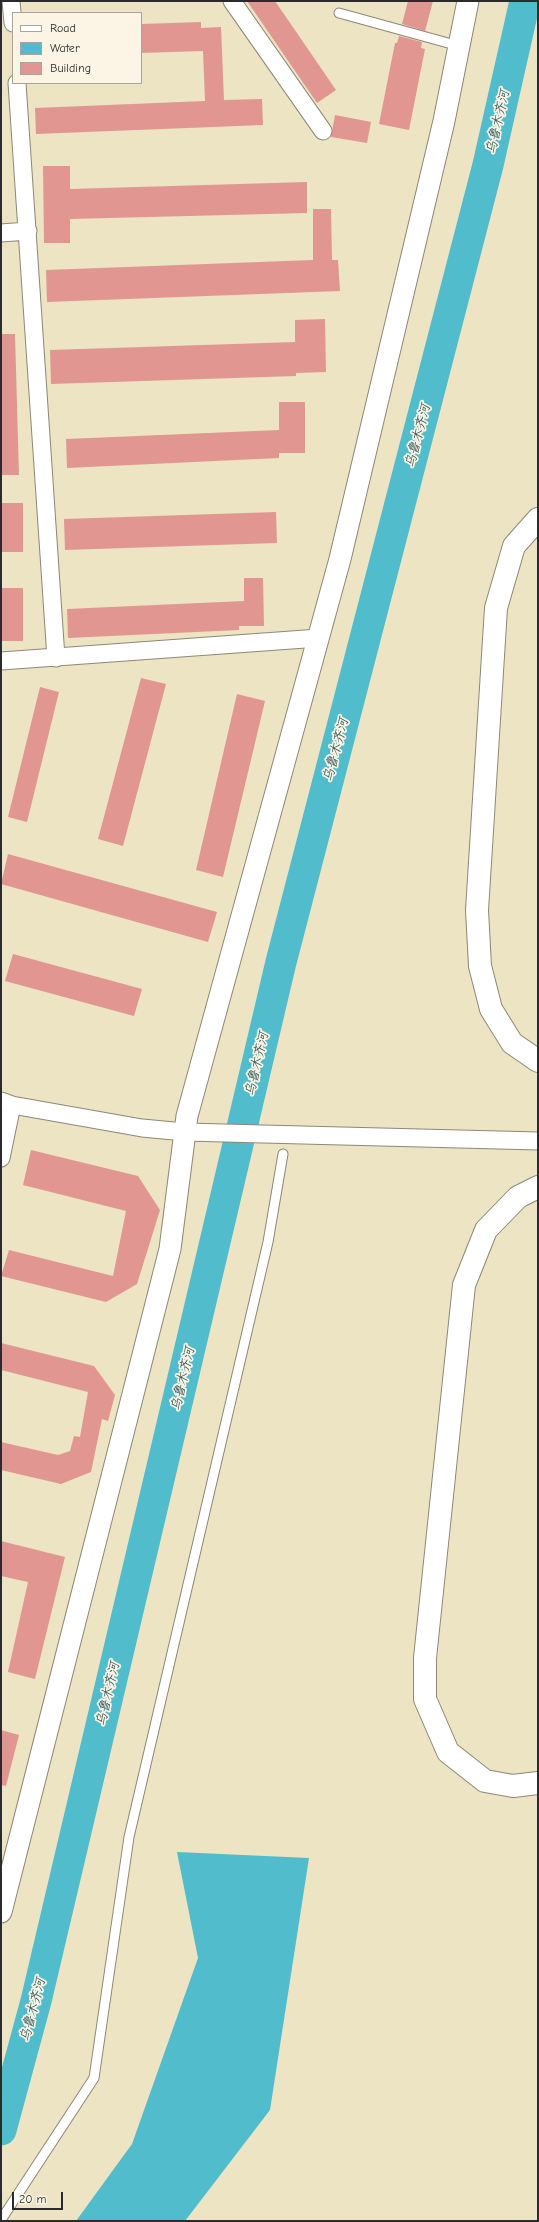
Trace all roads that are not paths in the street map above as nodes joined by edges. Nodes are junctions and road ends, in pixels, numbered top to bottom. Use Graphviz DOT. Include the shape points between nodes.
graph roads {
  1 [pos="11,1"];
  2 [pos="232,1"];
  3 [pos="468,1"];
  4 [pos="12,12"];
  5 [pos="339,12"];
  6 [pos="459,46"];
  7 [pos="18,84"];
  8 [pos="323,131"];
  9 [pos="28,231"];
  10 [pos="1,232"];
  11 [pos="538,519"];
  12 [pos="319,638"];
  13 [pos="56,658"];
  14 [pos="1,661"];
  15 [pos="538,1061"];
  16 [pos="7,1103"];
  17 [pos="195,1132"];
  18 [pos="538,1141"];
  19 [pos="283,1154"];
  20 [pos="1,1158"];
  21 [pos="538,1187"];
  22 [pos="538,1783"];
  23 [pos="6,1870"];
  24 [pos="1,1912"];
  25 [pos="1,2220"];
  1 -- 4 [label="street"];
  2 -- 8 [label="street"];
  3 -- 6 [label="street"];
  5 -- 6 [label="lane"];
  6 -- 12 [label="street" via="439,144"];
  7 -- 9 [label="street"];
  9 -- 10 [label="street"];
  9 -- 13 [label="street"];
  11 -- 15 [label="highway" via="514,546 496,608 477,910 480,966 491,1009 512,1043"];
  12 -- 13 [label="street"];
  12 -- 17 [label="street" via="188,1116"];
  13 -- 14 [label="street"];
  16 -- 17 [label="street" via="142,1128"];
  16 -- 20 [label="street"];
  17 -- 18 [label="street"];
  17 -- 23 [label="street" via="170,1249"];
  19 -- 25 [label="lane" via="268,1242 129,1836 94,2078"];
  21 -- 22 [label="highway" via="518,1197 486,1230 464,1285 425,1658 426,1699 448,1752 485,1781 513,1786"];
  23 -- 24 [label="street"];
}
